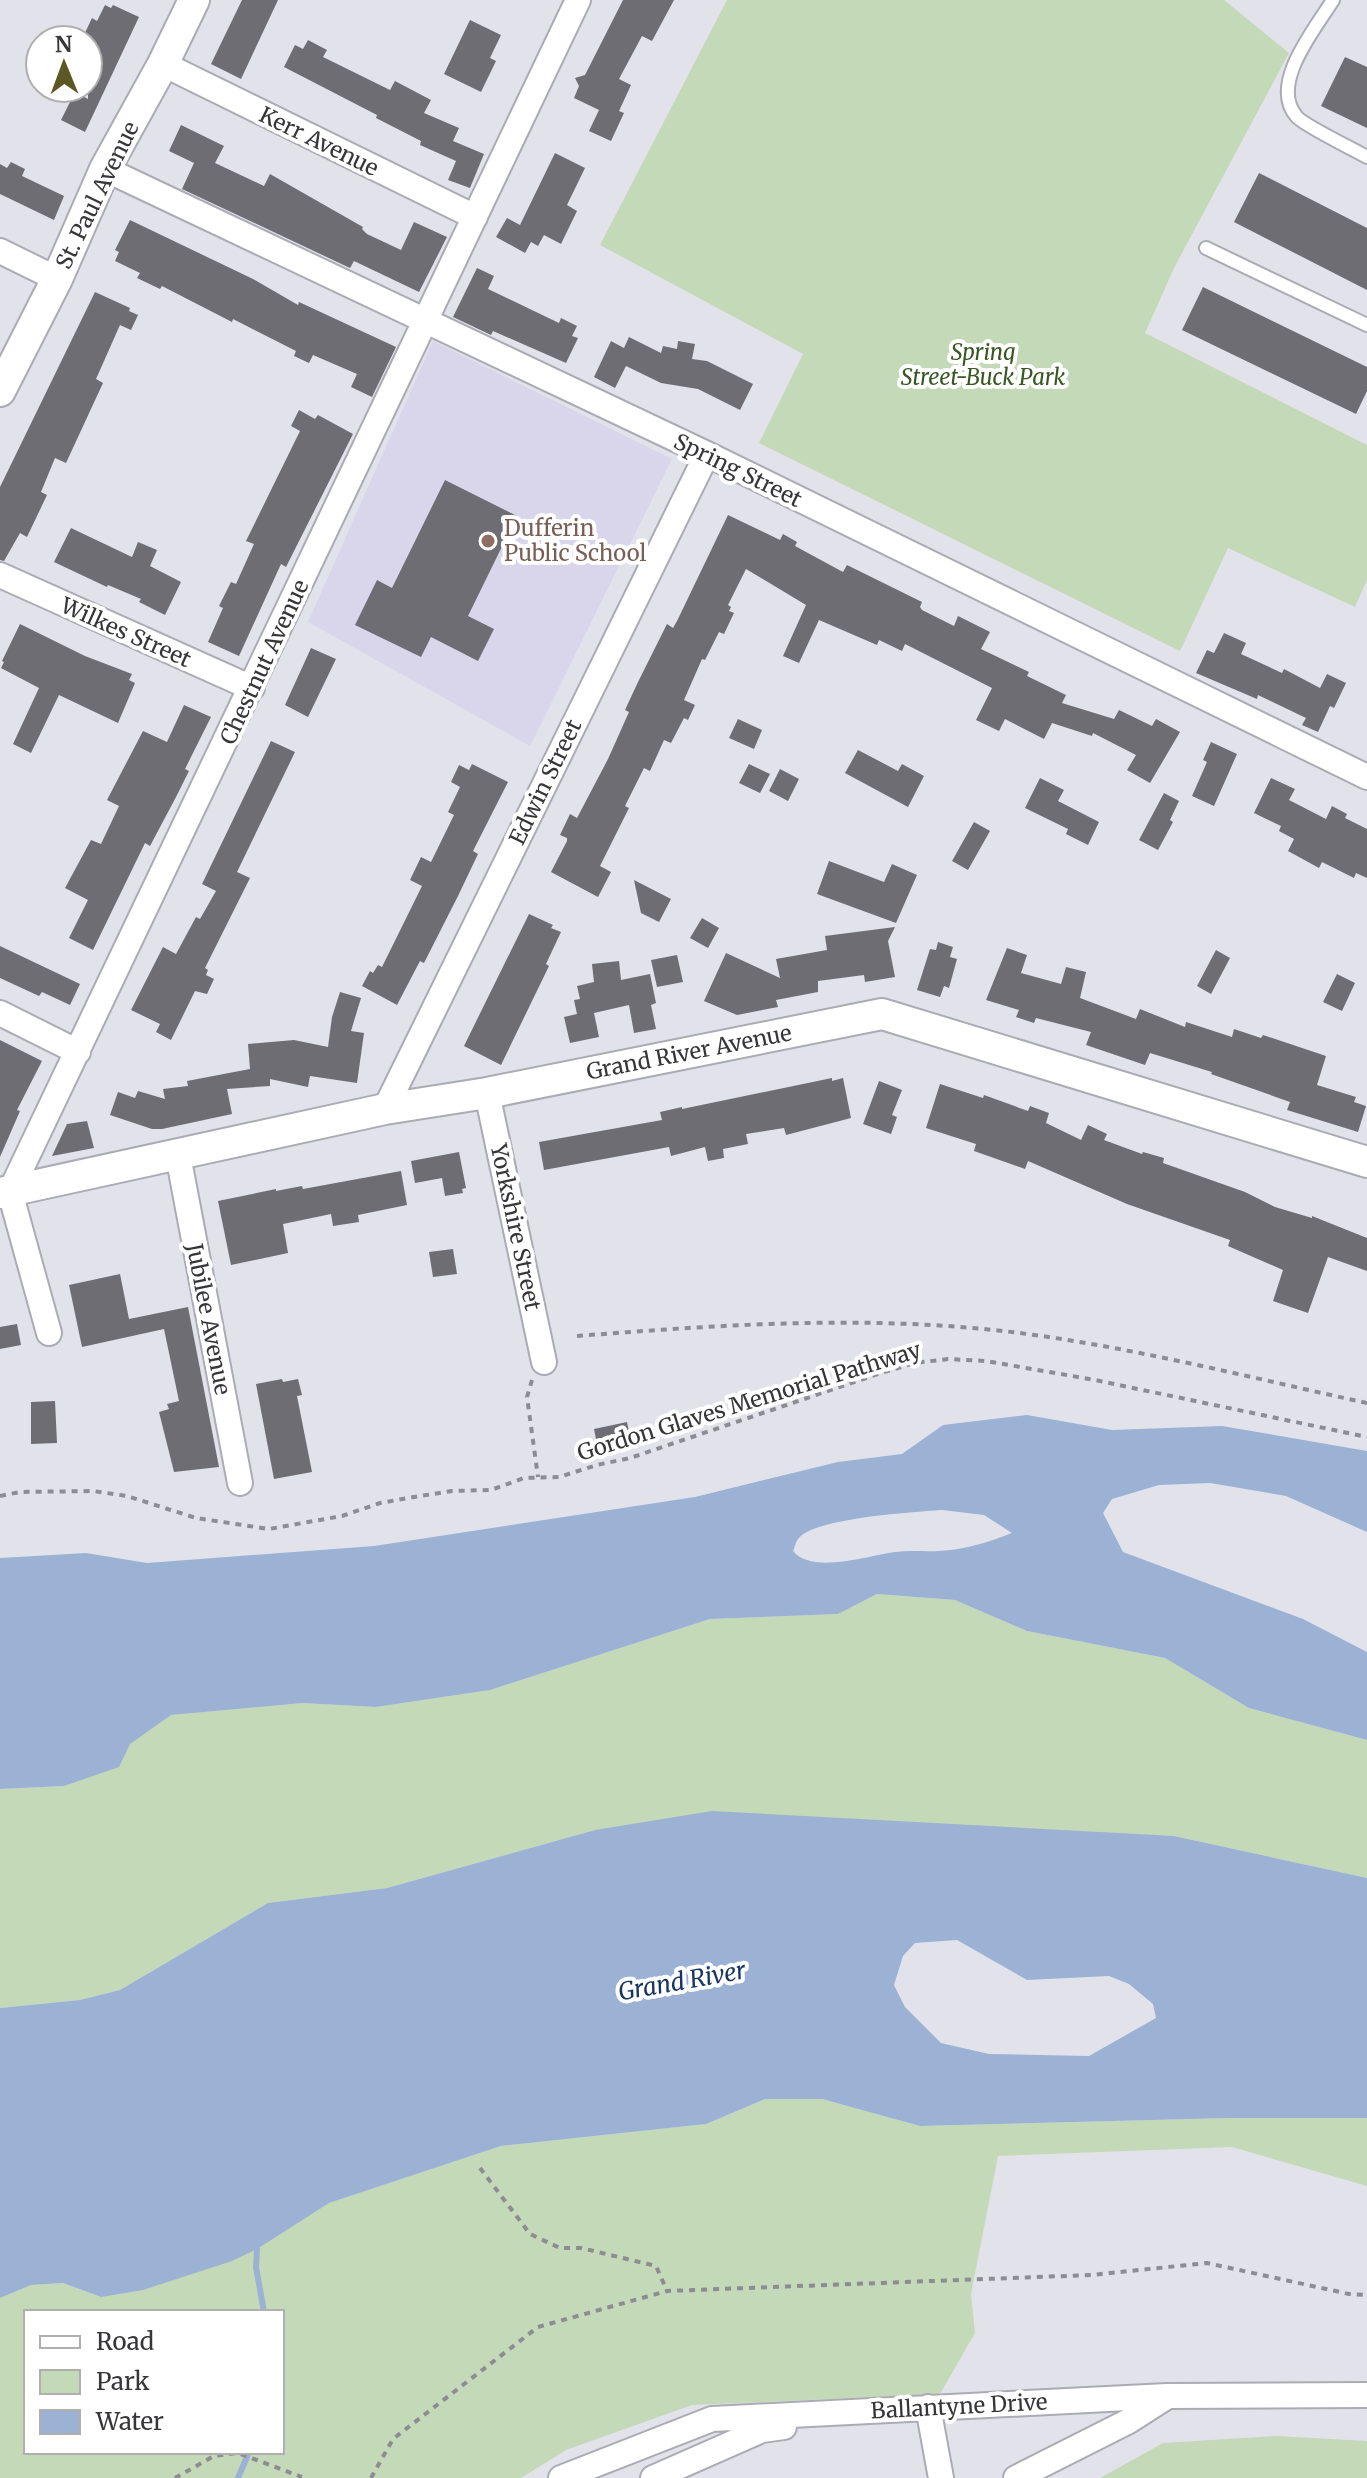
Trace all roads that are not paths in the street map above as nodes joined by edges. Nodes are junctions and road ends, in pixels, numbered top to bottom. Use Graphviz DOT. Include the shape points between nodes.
graph roads {
  1 [pos="194,0"];
  2 [pos="578,0"];
  3 [pos="1333,0"];
  4 [pos="163,64"];
  5 [pos="1367,157"];
  6 [pos="105,169"];
  7 [pos="475,217"];
  8 [pos="1206,248"];
  9 [pos="0,251"];
  10 [pos="57,279"];
  11 [pos="425,321"];
  12 [pos="1367,325"];
  13 [pos="0,391"];
  14 [pos="707,454"];
  15 [pos="0,575"];
  16 [pos="252,688"];
  17 [pos="1367,777"];
  18 [pos="0,1013"];
  19 [pos="78,1052"];
  20 [pos="487,1093"];
  21 [pos="385,1109"];
  22 [pos="178,1155"];
  23 [pos="1367,1162"];
  24 [pos="5,1192"];
  25 [pos="49,1333"];
  26 [pos="544,1362"];
  27 [pos="240,1483"];
  28 [pos="1367,2395"];
  29 [pos="1167,2396"];
  30 [pos="928,2407"];
  31 [pos="561,2478"];
  32 [pos="653,2478"];
  33 [pos="941,2478"];
  34 [pos="1016,2478"];
  1 -- 4 [label="street, St. Paul Avenue"];
  2 -- 7 [label="street, Chestnut Avenue"];
  3 -- 5 [label="lane" via="1289,72 1286,98 1297,117"];
  4 -- 6 [label="street, St. Paul Avenue"];
  4 -- 7 [label="street, Kerr Avenue"];
  6 -- 10 [label="street, St. Paul Avenue"];
  6 -- 11 [label="street, Spring Street"];
  7 -- 11 [label="street, Chestnut Avenue"];
  8 -- 12 [label="lane"];
  9 -- 10 [label="street"];
  10 -- 13 [label="street, St. Paul Avenue"];
  11 -- 14 [label="street, Spring Street"];
  11 -- 16 [label="street, Chestnut Avenue"];
  14 -- 17 [label="street, Spring Street"];
  14 -- 21 [label="street, Edwin Street"];
  15 -- 16 [label="street, Wilkes Street"];
  16 -- 19 [label="street, Chestnut Avenue"];
  18 -- 19 [label="street"];
  19 -- 24 [label="street, Chestnut Avenue"];
  20 -- 21 [label="street, Grand River Avenue"];
  20 -- 23 [label="street, Grand River Avenue" via="882,1014"];
  20 -- 26 [label="street, Yorkshire Street"];
  21 -- 22 [label="street, Grand River Avenue"];
  22 -- 24 [label="street, Grand River Avenue"];
  22 -- 27 [label="street, Jubilee Avenue"];
  24 -- 25 [label="street"];
  28 -- 29 [label="street, Ballantyne Drive"];
  29 -- 30 [label="street, Ballantyne Drive"];
  29 -- 34 [label="street"];
  30 -- 31 [label="street, Ballantyne Drive" via="712,2419"];
  30 -- 32 [label="street" via="762,2430"];
  30 -- 33 [label="street"];
}
